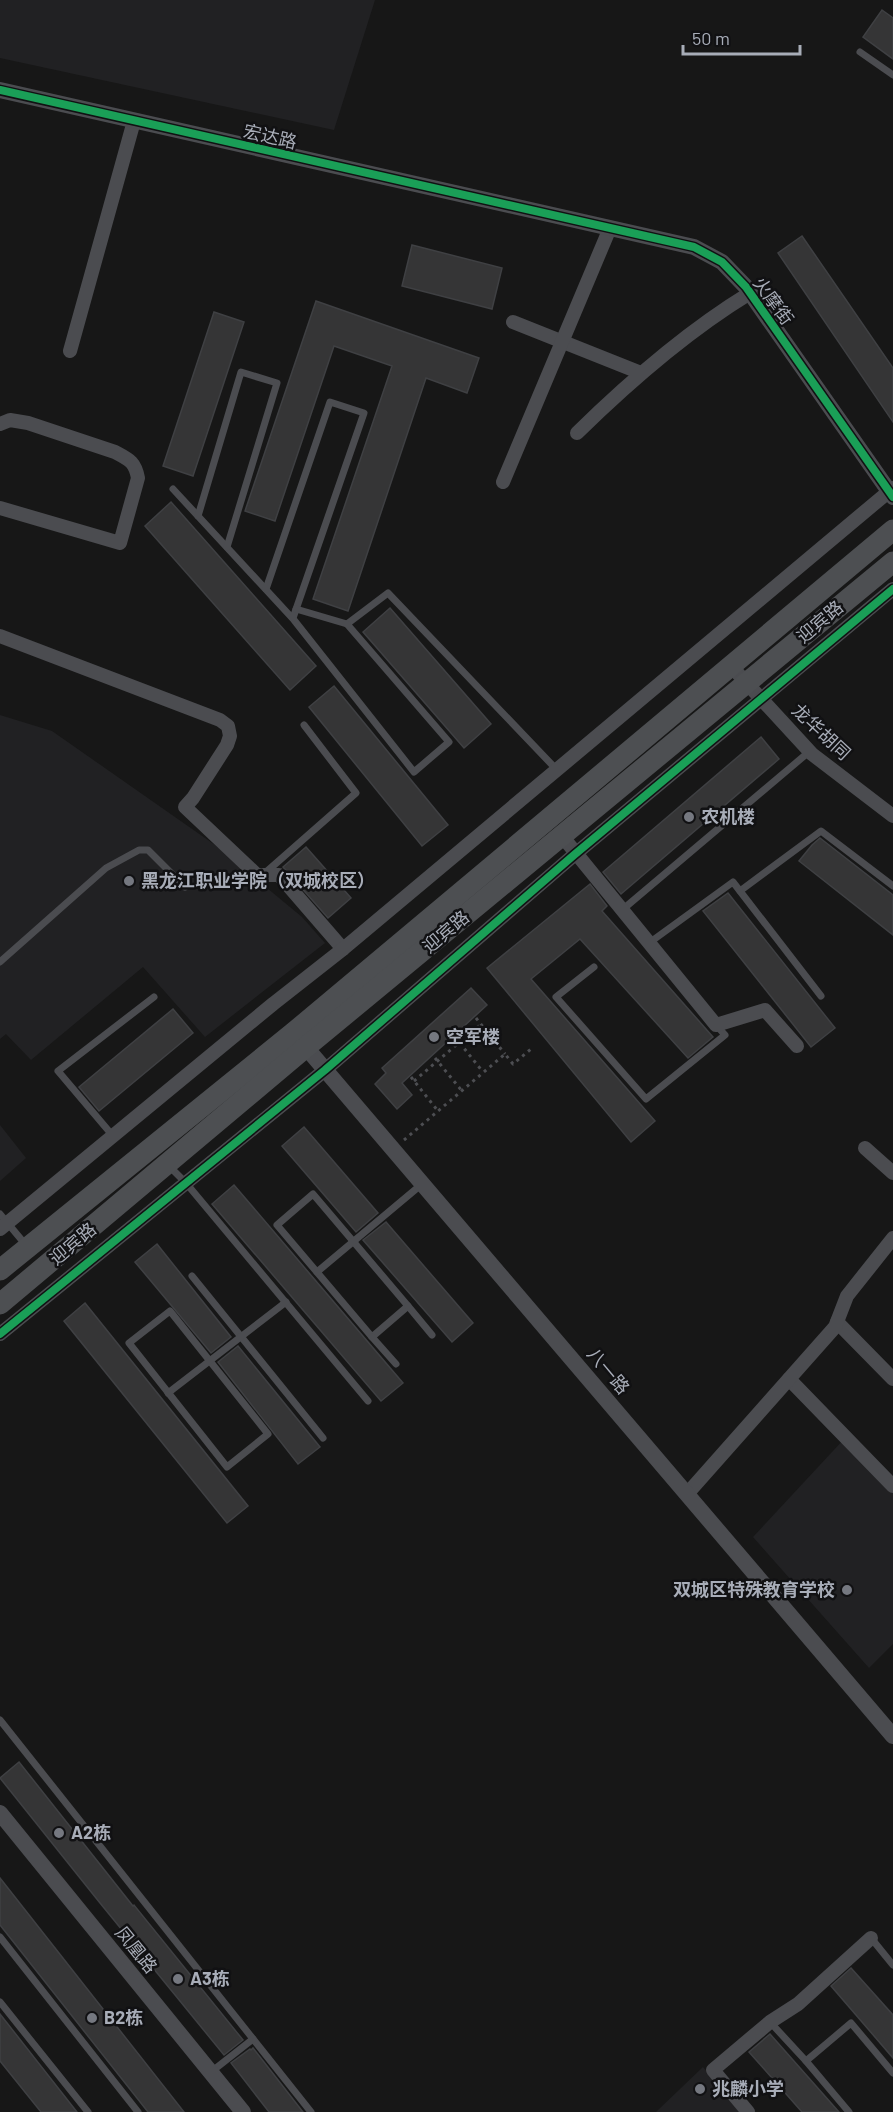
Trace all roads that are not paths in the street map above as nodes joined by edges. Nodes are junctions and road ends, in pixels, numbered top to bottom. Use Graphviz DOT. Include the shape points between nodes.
graph roads {
  1 [pos="860,52"];
  2 [pos="893,75"];
  3 [pos="0,90"];
  4 [pos="134,121"];
  5 [pos="533,211"];
  6 [pos="610,228"];
  7 [pos="750,293"];
  8 [pos="513,322"];
  9 [pos="563,340"];
  10 [pos="70,351"];
  11 [pos="641,373"];
  12 [pos="0,424"];
  13 [pos="577,434"];
  14 [pos="502,482"];
  15 [pos="173,489"];
  16 [pos="891,492"];
  17 [pos="0,508"];
  18 [pos="198,516"];
  19 [pos="893,530"];
  20 [pos="227,547"];
  21 [pos="893,562"];
  22 [pos="266,589"];
  23 [pos="893,589"];
  24 [pos="296,609"];
  25 [pos="293,618"];
  26 [pos="347,624"];
  27 [pos="0,636"];
  28 [pos="731,666"];
  29 [pos="747,683"];
  30 [pos="762,699"];
  31 [pos="304,725"];
  32 [pos="810,751"];
  33 [pos="557,770"];
  34 [pos="893,816"];
  35 [pos="562,836"];
  36 [pos="577,853"];
  37 [pos="263,875"];
  38 [pos="185,886"];
  39 [pos="893,886"];
  40 [pos="740,891"];
  41 [pos="622,910"];
  42 [pos="649,943"];
  43 [pos="344,949"];
  44 [pos="0,962"];
  45 [pos="594,968"];
  46 [pos="821,996"];
  47 [pos="154,997"];
  48 [pos="716,1025"];
  49 [pos="300,1040"];
  50 [pos="797,1046"];
  51 [pos="325,1070"];
  52 [pos="113,1136"];
  53 [pos="865,1148"];
  54 [pos="167,1165"];
  55 [pos="893,1173"];
  56 [pos="186,1183"];
  57 [pos="422,1184"];
  58 [pos="2,1222"];
  59 [pos="893,1238"];
  60 [pos="354,1242"];
  61 [pos="28,1247"];
  62 [pos="0,1270"];
  63 [pos="317,1272"];
  64 [pos="192,1276"];
  65 [pos="286,1302"];
  66 [pos="0,1304"];
  67 [pos="408,1306"];
  68 [pos="837,1322"];
  69 [pos="0,1334"];
  70 [pos="432,1335"];
  71 [pos="242,1336"];
  72 [pos="372,1337"];
  73 [pos="209,1361"];
  74 [pos="396,1364"];
  75 [pos="789,1379"];
  76 [pos="893,1379"];
  77 [pos="168,1392"];
  78 [pos="368,1401"];
  79 [pos="323,1438"];
  80 [pos="893,1485"];
  81 [pos="687,1494"];
  82 [pos="0,1720"];
  83 [pos="893,1736"];
  84 [pos="0,1813"];
  85 [pos="0,1937"];
  86 [pos="871,1938"];
  87 [pos="893,1965"];
  88 [pos="0,2002"];
  89 [pos="771,2022"];
  90 [pos="253,2039"];
  91 [pos="806,2061"];
  92 [pos="211,2072"];
  93 [pos="893,2073"];
  94 [pos="88,2112"];
  95 [pos="138,2112"];
  96 [pos="243,2112"];
  97 [pos="311,2112"];
  98 [pos="748,2112"];
  99 [pos="849,2112"];
  1 -- 2 [label="lane"];
  3 -- 4 [label="street, 宏达路"];
  4 -- 5 [label="street, 宏达路"];
  4 -- 10 [label="street"];
  5 -- 6 [label="street, 火摩街"];
  6 -- 7 [label="street, 火摩街" via="694,247 722,262"];
  6 -- 9 [label="street"];
  7 -- 11 [label="street" via="712,316"];
  7 -- 16 [label="street, 火摩街"];
  8 -- 9 [label="street"];
  9 -- 11 [label="street"];
  9 -- 14 [label="street"];
  11 -- 13 [label="street"];
  12 -- 17 [label="street" via="10,420 28,423 115,452 129,459 138,478 120,543"];
  15 -- 18 [label="lane"];
  16 -- 33 [label="street"];
  18 -- 20 [label="lane"];
  18 -- 20 [label="lane" via="242,372 277,382"];
  19 -- 28 [label="main road, 迎宾路"];
  20 -- 22 [label="lane"];
  21 -- 29 [label="main road, 迎宾路"];
  22 -- 24 [label="lane" via="330,402 364,413"];
  22 -- 25 [label="lane"];
  23 -- 30 [label="street"];
  24 -- 25 [label="lane"];
  24 -- 26 [label="lane"];
  25 -- 26 [label="lane" via="414,772 449,742"];
  26 -- 33 [label="lane" via="388,593"];
  27 -- 37 [label="street" via="228,726 227,745 185,807 257,875"];
  28 -- 29 [label="street, 龙华胡同"];
  28 -- 49 [label="main road, 迎宾路"];
  29 -- 30 [label="street, 龙华胡同"];
  29 -- 35 [label="main road, 迎宾路"];
  30 -- 32 [label="street, 龙华胡同"];
  30 -- 36 [label="street"];
  31 -- 37 [label="lane" via="356,793"];
  32 -- 34 [label="street, 龙华胡同"];
  32 -- 41 [label="lane"];
  33 -- 43 [label="street"];
  35 -- 36 [label="street"];
  35 -- 49 [label="main road, 迎宾路"];
  36 -- 41 [label="street"];
  36 -- 51 [label="street"];
  37 -- 43 [label="street" via="279,874"];
  38 -- 44 [label="lane" via="148,850 140,850 106,868"];
  39 -- 40 [label="lane" via="821,831"];
  40 -- 42 [label="lane" via="733,882"];
  40 -- 46 [label="lane"];
  41 -- 42 [label="street"];
  42 -- 48 [label="street"];
  43 -- 52 [label="street"];
  45 -- 48 [label="lane" via="556,997 646,1099 725,1035"];
  47 -- 52 [label="lane" via="58,1071"];
  48 -- 50 [label="street" via="765,1010"];
  49 -- 51 [label="street, 八一路"];
  49 -- 54 [label="main road, 迎宾路"];
  49 -- 61 [label="main road, 迎宾路"];
  51 -- 56 [label="street"];
  51 -- 57 [label="street, 八一路"];
  52 -- 58 [label="street"];
  53 -- 55 [label="street"];
  54 -- 56 [label="lane"];
  54 -- 66 [label="main road, 迎宾路"];
  56 -- 65 [label="lane"];
  56 -- 69 [label="street"];
  57 -- 60 [label="lane"];
  57 -- 81 [label="street, 八一路"];
  58 -- 61 [label="lane"];
  59 -- 68 [label="street" via="847,1296"];
  60 -- 63 [label="lane"];
  60 -- 63 [label="lane" via="313,1194 277,1225"];
  60 -- 67 [label="lane"];
  61 -- 62 [label="main road, 迎宾路"];
  63 -- 72 [label="lane"];
  64 -- 71 [label="lane"];
  65 -- 71 [label="lane"];
  65 -- 78 [label="lane"];
  67 -- 70 [label="lane"];
  67 -- 72 [label="lane"];
  68 -- 75 [label="street"];
  68 -- 76 [label="street"];
  71 -- 73 [label="lane"];
  71 -- 79 [label="lane"];
  72 -- 74 [label="lane"];
  73 -- 77 [label="lane"];
  73 -- 77 [label="lane" via="170,1311 129,1343"];
  73 -- 77 [label="lane" via="268,1434 227,1467"];
  75 -- 80 [label="street"];
  75 -- 81 [label="street"];
  81 -- 83 [label="street, 八一路"];
  82 -- 90 [label="lane"];
  84 -- 92 [label="street, 凤凰路"];
  85 -- 95 [label="lane"];
  86 -- 87 [label="lane"];
  86 -- 89 [label="street" via="798,2004"];
  88 -- 94 [label="lane"];
  89 -- 91 [label="lane"];
  89 -- 98 [label="street" via="713,2070"];
  90 -- 92 [label="lane"];
  90 -- 97 [label="lane"];
  91 -- 93 [label="lane" via="851,2023"];
  91 -- 99 [label="lane"];
  92 -- 96 [label="street, 凤凰路"];
}
